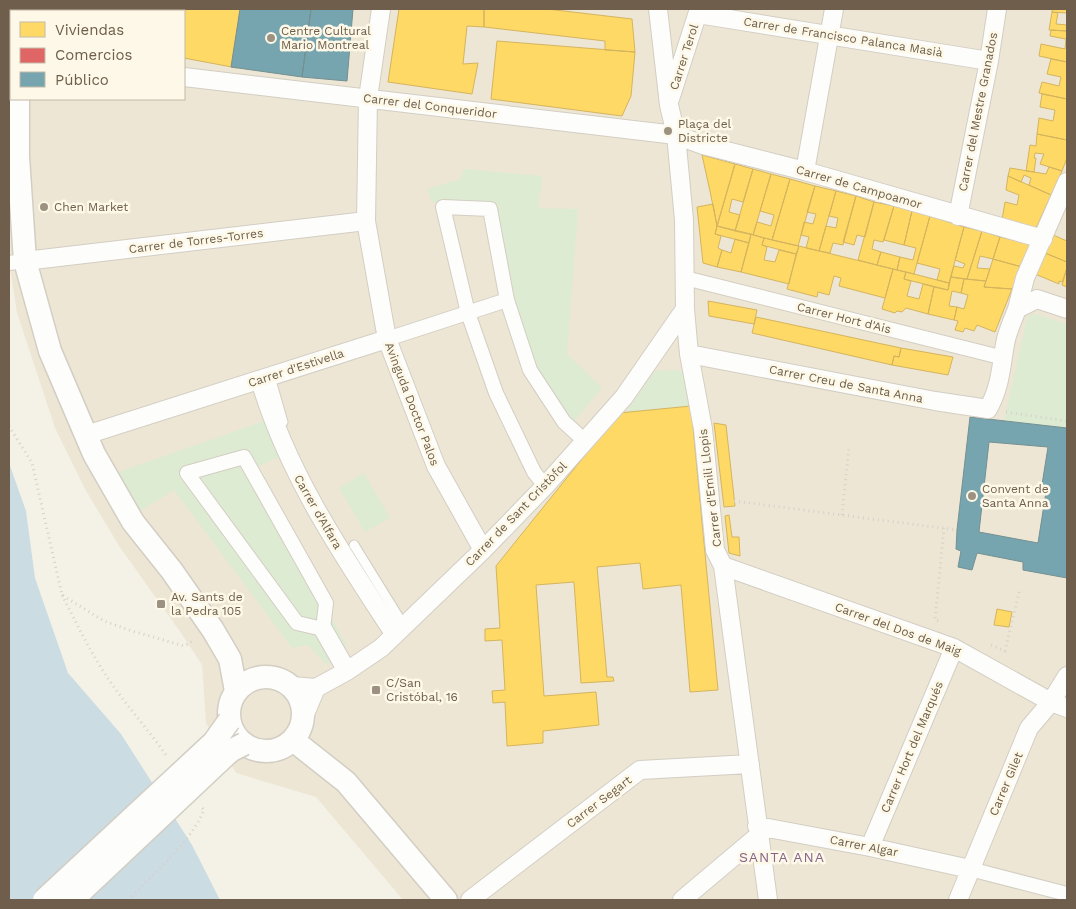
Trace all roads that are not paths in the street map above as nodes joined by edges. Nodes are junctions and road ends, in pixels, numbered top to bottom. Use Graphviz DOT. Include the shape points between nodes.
graph roads {
  1 [pos="381,9"];
  2 [pos="658,9"];
  3 [pos="834,9"];
  4 [pos="997,9"];
  5 [pos="698,11"];
  6 [pos="829,36"];
  7 [pos="988,60"];
  8 [pos="185,77"];
  9 [pos="368,98"];
  10 [pos="18,100"];
  11 [pos="669,105"];
  12 [pos="676,135"];
  13 [pos="805,171"];
  14 [pos="1067,182"];
  15 [pos="958,216"];
  16 [pos="366,220"];
  17 [pos="1043,239"];
  18 [pos="17,262"];
  19 [pos="685,278"];
  20 [pos="507,300"];
  21 [pos="685,309"];
  22 [pos="1016,309"];
  23 [pos="1067,309"];
  24 [pos="468,313"];
  25 [pos="387,339"];
  26 [pos="689,354"];
  27 [pos="1004,358"];
  28 [pos="265,378"];
  29 [pos="86,435"];
  30 [pos="585,441"];
  31 [pos="306,474"];
  32 [pos="545,486"];
  33 [pos="354,545"];
  34 [pos="483,550"];
  35 [pos="723,566"];
  36 [pos="323,629"];
  37 [pos="400,630"];
  38 [pos="954,648"];
  39 [pos="230,659"];
  40 [pos="347,670"];
  41 [pos="268,676"];
  42 [pos="1067,676"];
  43 [pos="291,686"];
  44 [pos="316,688"];
  45 [pos="236,691"];
  46 [pos="1059,705"];
  47 [pos="303,719"];
  48 [pos="229,721"];
  49 [pos="293,740"];
  50 [pos="244,744"];
  51 [pos="750,764"];
  52 [pos="758,831"];
  53 [pos="870,847"];
  54 [pos="970,869"];
  55 [pos="1067,894"];
  56 [pos="44,900"];
  57 [pos="72,900"];
  58 [pos="446,900"];
  59 [pos="470,900"];
  60 [pos="682,900"];
  61 [pos="768,900"];
  62 [pos="958,900"];
  1 -- 9 [label="street, Avinguda Doctor Palos"];
  2 -- 11 [label="street, Carrer d'Emili Llopis"];
  3 -- 6 [label="street"];
  4 -- 7 [label="street, Carrer del Mestre Granados"];
  5 -- 6 [label="street, Carrer de Francisco Palanca Masià"];
  5 -- 11 [label="street, Carrer Terol"];
  6 -- 7 [label="street, Carrer de Francisco Palanca Masià"];
  6 -- 13 [label="street"];
  7 -- 15 [label="street, Carrer del Mestre Granados"];
  8 -- 9 [label="street, Carrer del Conqueridor"];
  9 -- 12 [label="street, Carrer del Conqueridor"];
  9 -- 16 [label="street, Avinguda Doctor Palos"];
  10 -- 18 [label="street"];
  11 -- 12 [label="street, Carrer d'Emili Llopis"];
  12 -- 13 [label="street, Carrer de Campoamor"];
  12 -- 19 [label="street, Carrer d'Emili Llopis" via="684,220"];
  13 -- 15 [label="street, Carrer de Campoamor"];
  14 -- 17 [label="street"];
  15 -- 17 [label="street, Carrer de Campoamor"];
  16 -- 18 [label="street, Carrer de Torres-Torres"];
  16 -- 25 [label="street, Avinguda Doctor Palos"];
  17 -- 22 [label="street" via="1025,278"];
  18 -- 29 [label="street"];
  19 -- 21 [label="street, Carrer d'Emili Llopis"];
  19 -- 27 [label="street, Carrer Hort d'Ais"];
  20 -- 24 [label="street, Carrer d'Estivella"];
  20 -- 24 [label="street" via="490,209 443,207"];
  20 -- 30 [label="street" via="530,370 564,422"];
  21 -- 26 [label="street, Carrer d'Emili Llopis"];
  21 -- 30 [label="street, Carrer de Sant Cristòfol" via="624,397"];
  22 -- 23 [label="street" via="1037,299"];
  22 -- 27 [label="street" via="1005,342"];
  24 -- 25 [label="street, Carrer d'Estivella"];
  24 -- 32 [label="street" via="496,393 534,472"];
  25 -- 28 [label="street, Carrer d'Estivella"];
  25 -- 34 [label="street, Avinguda Doctor Palos" via="436,466"];
  26 -- 27 [label="street, Carrer Creu de Santa Anna" via="935,401 992,402"];
  26 -- 35 [label="street, Carrer d'Emili Llopis" via="703,429 716,550"];
  28 -- 29 [label="street, Carrer d'Estivella"];
  28 -- 31 [label="lane"];
  28 -- 37 [label="street, Carrer d'Alfara" via="269,413 298,477 346,559"];
  29 -- 39 [label="street" via="133,522 214,630"];
  30 -- 32 [label="street, Carrer de Sant Cristòfol"];
  32 -- 34 [label="street, Carrer de Sant Cristòfol"];
  33 -- 37 [label="lane"];
  34 -- 37 [label="street, Carrer de Sant Cristòfol"];
  35 -- 38 [label="street, Carrer del Dos de Maig"];
  35 -- 51 [label="street, Carrer d'Emili Llopis"];
  36 -- 36 [label="street" via="326,603 244,456 187,473 297,623"];
  36 -- 40 [label="street"];
  37 -- 40 [label="street, Carrer de Sant Cristòfol" via="381,648"];
  38 -- 46 [label="street, Carrer del Dos de Maig"];
  38 -- 53 [label="street, Carrer Hort del Marqués"];
  39 -- 41 [label="street"];
  39 -- 45 [label="street"];
  40 -- 44 [label="street, Carrer de Sant Cristòfol"];
  41 -- 43 [label="street" via="279,678"];
  41 -- 45 [label="street" via="256,677"];
  42 -- 46 [label="street, Carrer Gilet"];
  43 -- 44 [label="street"];
  43 -- 47 [label="street" via="301,701"];
  44 -- 47 [label="street"];
  45 -- 48 [label="street" via="228,710"];
  46 -- 54 [label="street, Carrer Gilet" via="1029,728"];
  47 -- 49 [label="street"];
  48 -- 50 [label="street" via="234,734"];
  48 -- 56 [label="street, bridge" via="214,742"];
  49 -- 50 [label="street" via="270,751 256,750"];
  49 -- 58 [label="street" via="346,782"];
  50 -- 57 [label="street, bridge" via="227,754"];
  51 -- 52 [label="street, Carrer d'Emili Llopis"];
  51 -- 59 [label="street, Carrer Segart" via="640,770"];
  52 -- 53 [label="street, Carrer Algar"];
  52 -- 60 [label="street"];
  52 -- 61 [label="street, Carrer d'Emili Llopis"];
  53 -- 54 [label="street, Carrer Algar"];
  54 -- 55 [label="street"];
  54 -- 62 [label="street, Carrer Gilet"];
}
